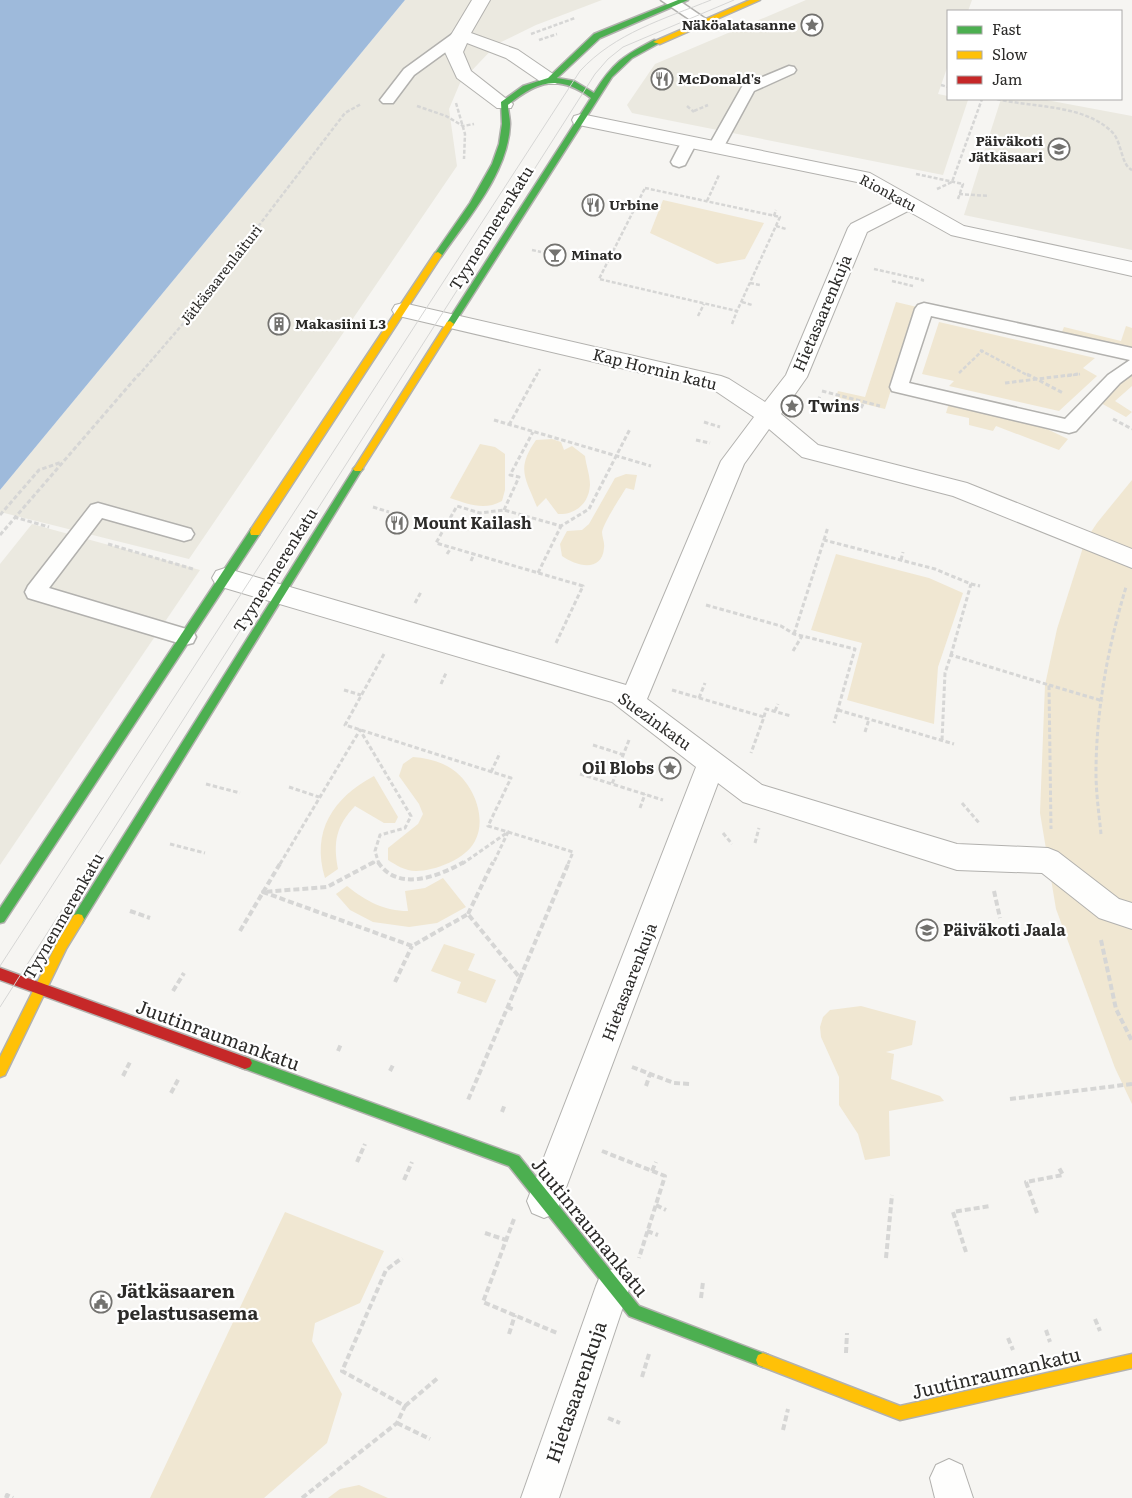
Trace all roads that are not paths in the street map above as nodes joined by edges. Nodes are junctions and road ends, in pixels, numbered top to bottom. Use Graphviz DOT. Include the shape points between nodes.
graph roads {
  1 [pos="481,0"];
  2 [pos="492,0"];
  3 [pos="756,0"];
  4 [pos="675,1"];
  5 [pos="469,18"];
  6 [pos="703,22"];
  7 [pos="460,35"];
  8 [pos="789,70"];
  9 [pos="550,80"];
  10 [pos="596,97"];
  11 [pos="388,100"];
  12 [pos="504,104"];
  13 [pos="581,120"];
  14 [pos="689,142"];
  15 [pos="716,147"];
  16 [pos="679,162"];
  17 [pos="908,203"];
  18 [pos="1132,269"];
  19 [pos="403,310"];
  20 [pos="451,321"];
  21 [pos="1131,362"];
  22 [pos="766,416"];
  23 [pos="184,534"];
  24 [pos="1132,559"];
  25 [pos="224,578"];
  26 [pos="279,594"];
  27 [pos="185,637"];
  28 [pos="636,692"];
  29 [pos="712,762"];
  30 [pos="1132,916"];
  31 [pos="0,918"];
  32 [pos="0,974"];
  33 [pos="40,989"];
  34 [pos="0,1071"];
  35 [pos="544,1202"];
  36 [pos="625,1275"];
  37 [pos="1132,1361"];
  38 [pos="540,1498"];
  1 -- 5 [label="street"];
  2 -- 5 [label="street"];
  3 -- 6 [label="main road, Tyynenmerenkatu"];
  4 -- 6 [label="lane"];
  4 -- 9 [label="main road" via="597,36"];
  5 -- 7 [label="street"];
  6 -- 10 [label="main road, Tyynenmerenkatu" via="630,54 613,69"];
  7 -- 9 [label="street" via="512,54"];
  7 -- 11 [label="lane" via="409,72"];
  7 -- 12 [label="street" via="454,52 463,74"];
  8 -- 15 [label="lane" via="748,88"];
  9 -- 10 [label="main road" via="572,83"];
  9 -- 12 [label="main road" via="517,91"];
  10 -- 13 [label="main road, Tyynenmerenkatu"];
  12 -- 19 [label="main road, Tyynenmerenkatu" via="508,117 505,148"];
  13 -- 14 [label="street, Rionkatu"];
  13 -- 20 [label="main road, Tyynenmerenkatu"];
  14 -- 15 [label="street, Rionkatu"];
  14 -- 16 [label="lane"];
  15 -- 17 [label="street, Rionkatu" via="863,177"];
  17 -- 18 [label="street, Rionkatu" via="958,231"];
  17 -- 22 [label="street, Hietasaarenkuja" via="858,228 796,377"];
  19 -- 20 [label="street, Kap Hornin katu"];
  19 -- 25 [label="main road, Tyynenmerenkatu"];
  20 -- 22 [label="street, Kap Hornin katu" via="721,384"];
  20 -- 26 [label="main road, Tyynenmerenkatu"];
  21 -- 21 [label="lane" via="1008,327 924,309 899,387 1068,426"];
  22 -- 24 [label="street, Kap Hornin katu" via="810,451 959,489"];
  22 -- 28 [label="street, Hietasaarenkuja" via="733,461"];
  23 -- 27 [label="lane" via="98,510 35,592"];
  25 -- 26 [label="street, Suezinkatu"];
  25 -- 27 [label="main road, Tyynenmerenkatu"];
  26 -- 28 [label="street, Suezinkatu" via="621,694"];
  26 -- 33 [label="main road, Tyynenmerenkatu" via="62,945"];
  27 -- 31 [label="main road, Tyynenmerenkatu"];
  28 -- 29 [label="street, Suezinkatu"];
  29 -- 30 [label="street, Suezinkatu" via="753,794 957,857 1048,861 1110,909"];
  29 -- 35 [label="street, Hietasaarenkuja"];
  32 -- 33 [label="main road, Juutinraumankatu"];
  33 -- 34 [label="main road, Tyynenmerenkatu"];
  33 -- 35 [label="main road, Juutinraumankatu" via="514,1161"];
  35 -- 36 [label="main road, Juutinraumankatu"];
  36 -- 37 [label="main road, Juutinraumankatu" via="634,1311 900,1413"];
  36 -- 38 [label="street, Hietasaarenkuja" via="592,1347"];
}
